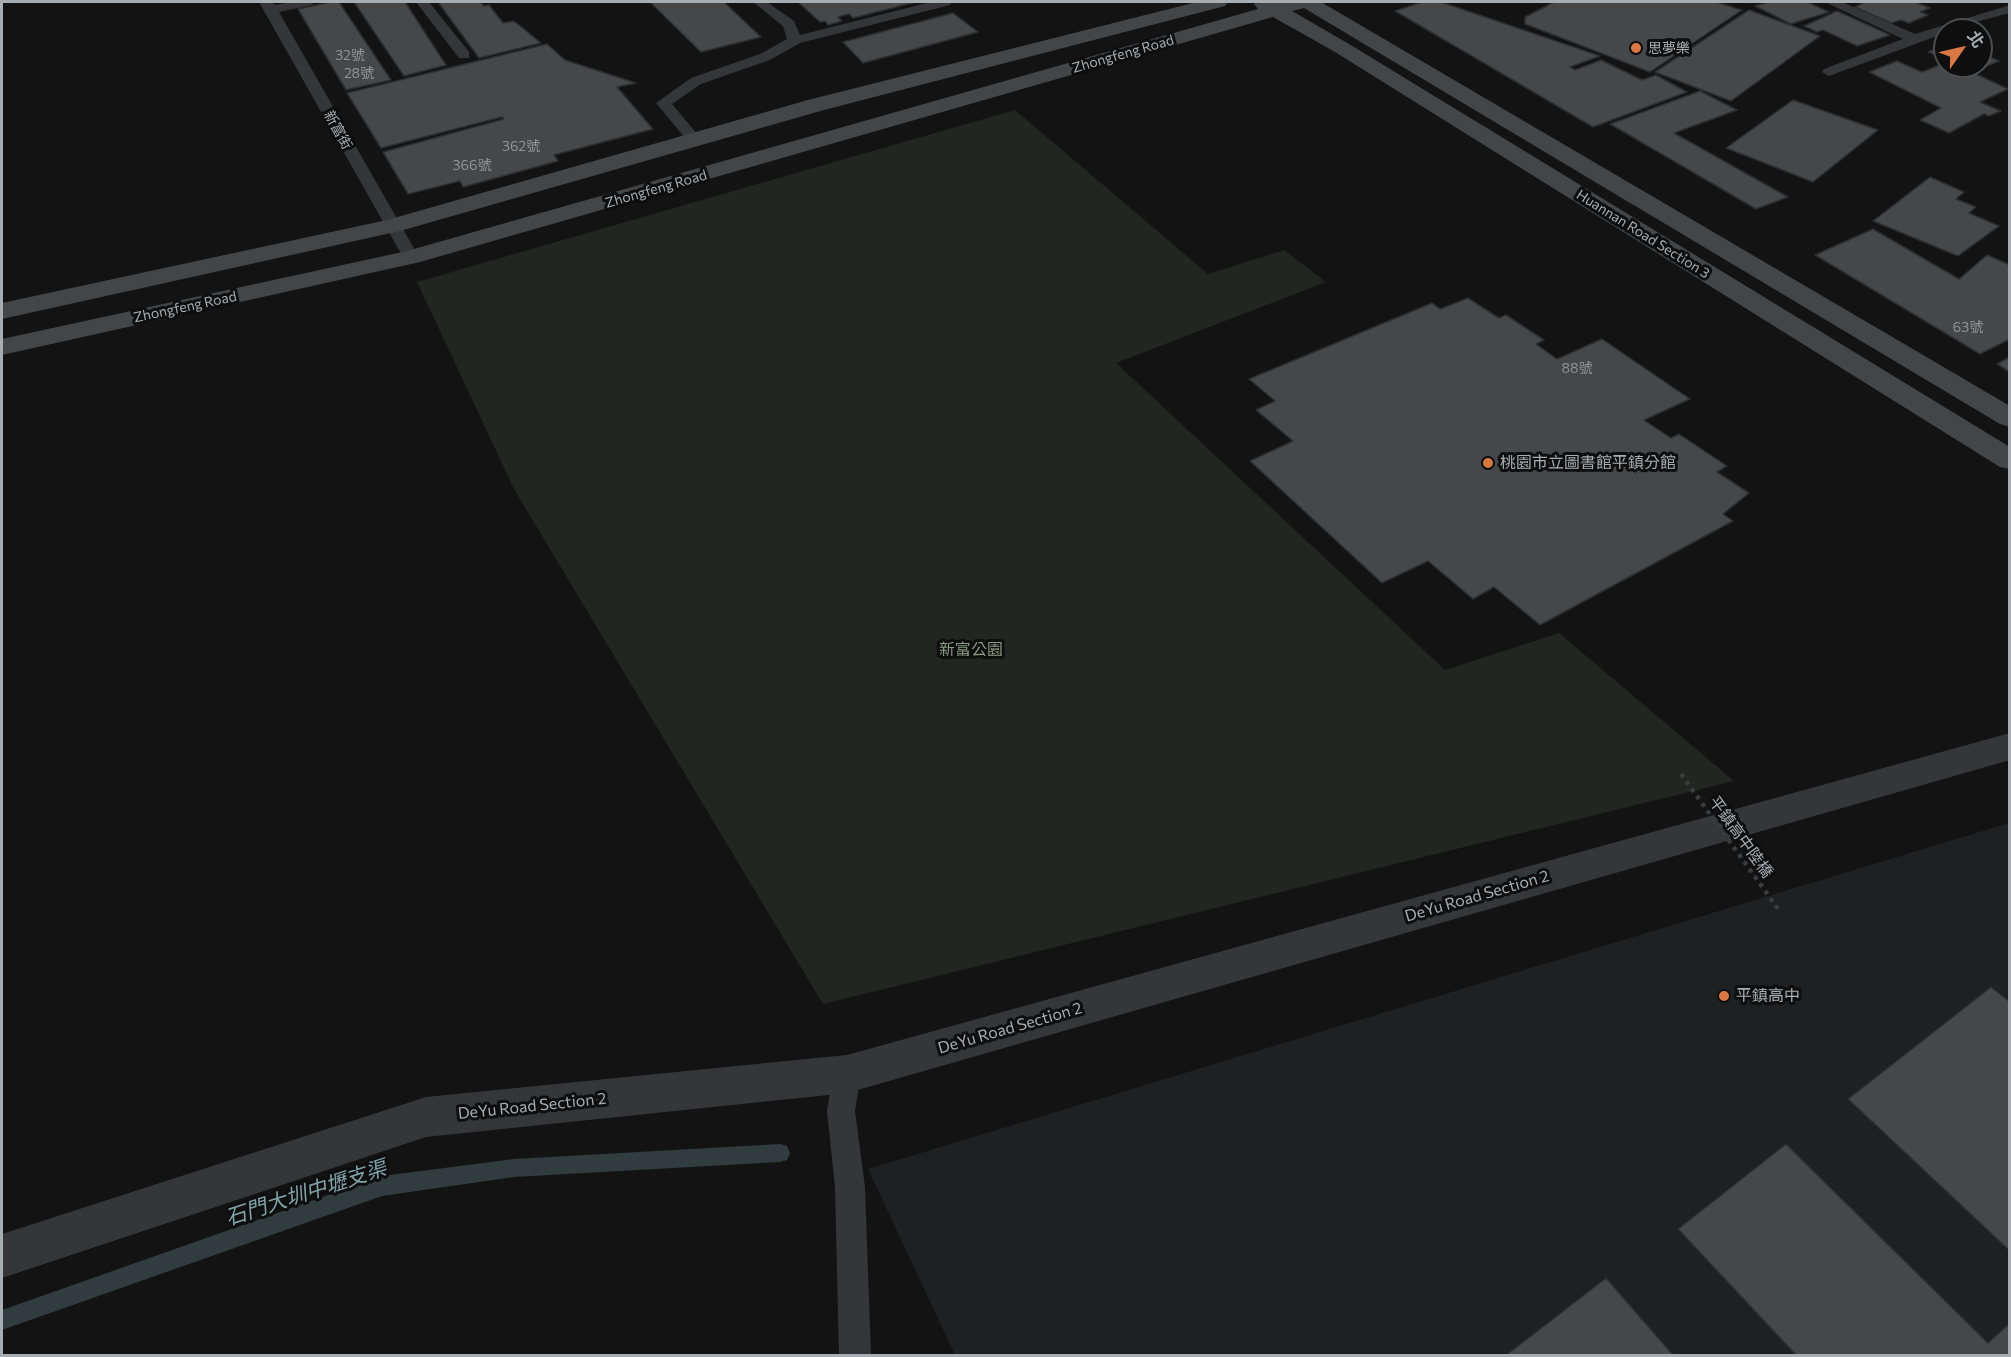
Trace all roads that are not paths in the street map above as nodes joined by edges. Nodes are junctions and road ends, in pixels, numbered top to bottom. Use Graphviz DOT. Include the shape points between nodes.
graph roads {
  1 [pos="307,2"];
  2 [pos="422,2"];
  3 [pos="759,2"];
  4 [pos="945,2"];
  5 [pos="1218,2"];
  6 [pos="1306,2"];
  7 [pos="1832,2"];
  8 [pos="268,6"];
  9 [pos="1267,6"];
  10 [pos="2010,9"];
  11 [pos="1914,39"];
  12 [pos="795,40"];
  13 [pos="464,55"];
  14 [pos="1829,72"];
  15 [pos="695,141"];
  16 [pos="722,170"];
  17 [pos="392,226"];
  18 [pos="411,257"];
  19 [pos="2,311"];
  20 [pos="2,347"];
  21 [pos="2010,418"];
  22 [pos="2010,460"];
  23 [pos="2010,746"];
  24 [pos="847,1074"];
  25 [pos="2,1256"];
  26 [pos="854,1355"];
  1 -- 8 [label="lane"];
  2 -- 13 [label="lane"];
  3 -- 12 [label="lane" via="789,24"];
  4 -- 12 [label="lane"];
  5 -- 15 [label="main road, Zhongfeng Road" via="816,105"];
  6 -- 9 [label="main road, Zhongfeng Road"];
  6 -- 21 [label="main road, Huannan Road Section 3"];
  7 -- 11 [label="lane"];
  8 -- 17 [label="lane, 新富街"];
  9 -- 16 [label="main road, Zhongfeng Road"];
  9 -- 22 [label="main road, Huannan Road Section 3" via="1352,54"];
  10 -- 11 [label="lane"];
  11 -- 14 [label="lane"];
  12 -- 15 [label="lane" via="765,57 696,81 663,103"];
  15 -- 16 [label="main road"];
  15 -- 17 [label="main road, Zhongfeng Road"];
  16 -- 18 [label="main road, Zhongfeng Road"];
  17 -- 18 [label="lane, 新富街"];
  17 -- 19 [label="main road, Zhongfeng Road"];
  18 -- 20 [label="main road, Zhongfeng Road"];
  23 -- 24 [label="street, DeYu Road Section 2"];
  24 -- 25 [label="street, DeYu Road Section 2" via="426,1117"];
  24 -- 26 [label="lane" via="841,1111 850,1187"];
}
